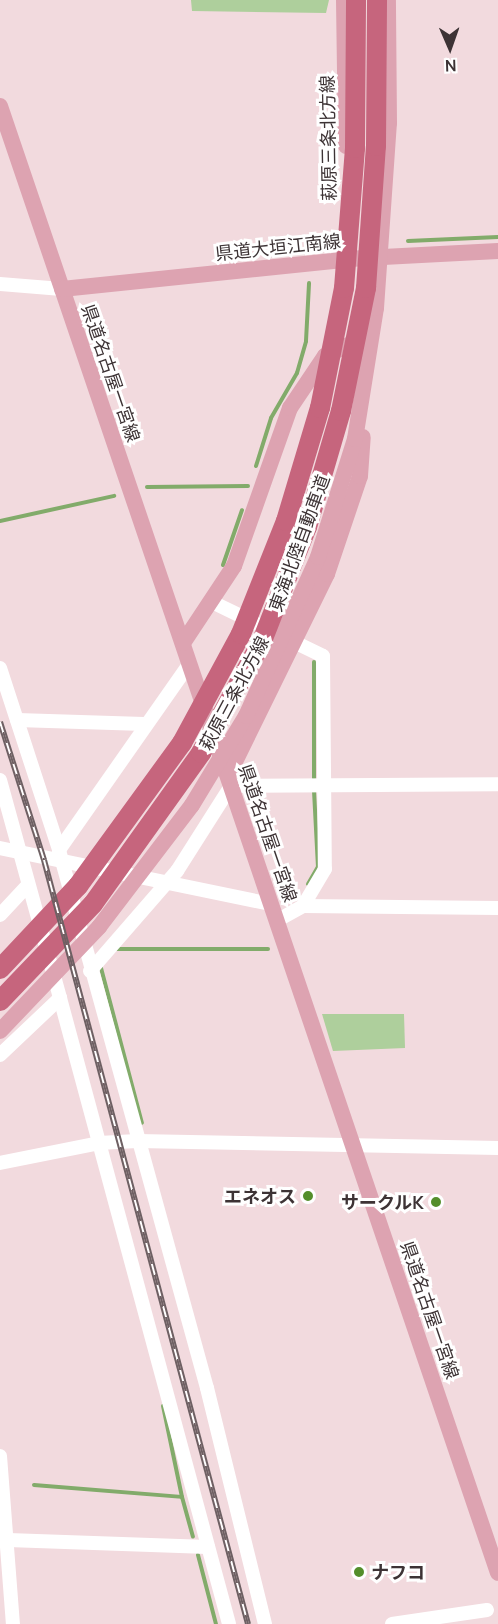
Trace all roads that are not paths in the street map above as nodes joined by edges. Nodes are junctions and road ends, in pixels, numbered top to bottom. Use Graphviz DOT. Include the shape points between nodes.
graph roads {
  1 [pos="344,0"];
  2 [pos="356,0"];
  3 [pos="377,0"];
  4 [pos="388,0"];
  5 [pos="0,106"];
  6 [pos="498,252"];
  7 [pos="372,258"];
  8 [pos="0,284"];
  9 [pos="62,289"];
  10 [pos="372,335"];
  11 [pos="362,402"];
  12 [pos="214,603"];
  13 [pos="183,643"];
  14 [pos="298,643"];
  15 [pos="190,663"];
  16 [pos="0,668"];
  17 [pos="17,720"];
  18 [pos="144,724"];
  19 [pos="0,780"];
  20 [pos="230,781"];
  21 [pos="323,784"];
  22 [pos="498,784"];
  23 [pos="0,848"];
  24 [pos="21,853"];
  25 [pos="60,855"];
  26 [pos="28,885"];
  27 [pos="165,885"];
  28 [pos="303,906"];
  29 [pos="498,908"];
  30 [pos="274,912"];
  31 [pos="0,915"];
  32 [pos="0,969"];
  33 [pos="90,971"];
  34 [pos="60,998"];
  35 [pos="0,1001"];
  36 [pos="0,1031"];
  37 [pos="0,1055"];
  38 [pos="137,1142"];
  39 [pos="99,1143"];
  40 [pos="353,1145"];
  41 [pos="498,1148"];
  42 [pos="0,1163"];
  43 [pos="0,1456"];
  44 [pos="8,1540"];
  45 [pos="208,1547"];
  46 [pos="498,1573"];
  47 [pos="487,1610"];
  48 [pos="13,1624"];
  49 [pos="229,1624"];
  50 [pos="265,1624"];
  51 [pos="392,1624"];
  1 -- 7 [label="main road, 萩原三条北方線" via="348,200"];
  2 -- 32 [label="highway, 東海北陸自動車道" via="356,148 344,288 320,408 279,541 241,634 182,743 78,886"];
  3 -- 35 [label="highway, 東海北陸自動車道" via="376,156 366,288 341,411 307,527 262,640 190,770 93,904"];
  4 -- 7 [label="main road, 萩原三条北方線"];
  5 -- 9 [label="main road, 県道名古屋一宮線"];
  6 -- 7 [label="main road, 県道大垣江南線"];
  7 -- 9 [label="main road, 県道大垣江南線"];
  7 -- 10 [label="main road, 萩原三条北方線" via="376,308"];
  8 -- 9 [label="street"];
  9 -- 13 [label="main road, 県道名古屋一宮線"];
  10 -- 11 [label="main road, 萩原三条北方線"];
  10 -- 12 [label="main road" via="325,356 290,408 234,566"];
  11 -- 14 [label="main road" via="360,476"];
  11 -- 36 [label="main road, 萩原三条北方線" via="350,465 318,558 246,716 192,805 99,927"];
  12 -- 13 [label="main road"];
  12 -- 14 [label="street"];
  13 -- 15 [label="main road, 県道名古屋一宮線"];
  14 -- 20 [label="main road"];
  14 -- 21 [label="street" via="323,656"];
  15 -- 18 [label="street"];
  15 -- 20 [label="main road, 県道名古屋一宮線"];
  16 -- 17 [label="street"];
  17 -- 18 [label="street"];
  17 -- 25 [label="street"];
  18 -- 25 [label="street"];
  19 -- 24 [label="street"];
  20 -- 21 [label="street"];
  20 -- 27 [label="street"];
  20 -- 30 [label="main road, 県道名古屋一宮線"];
  21 -- 22 [label="street"];
  21 -- 28 [label="street" via="325,869"];
  23 -- 24 [label="street"];
  24 -- 25 [label="street"];
  24 -- 26 [label="street"];
  25 -- 27 [label="street"];
  25 -- 33 [label="street"];
  26 -- 31 [label="street"];
  26 -- 34 [label="street"];
  27 -- 30 [label="street"];
  27 -- 33 [label="street"];
  28 -- 29 [label="street"];
  28 -- 30 [label="street"];
  30 -- 40 [label="main road, 県道名古屋一宮線"];
  33 -- 38 [label="street" via="109,1012 126,1071"];
  34 -- 37 [label="street"];
  34 -- 39 [label="street"];
  38 -- 39 [label="street"];
  38 -- 40 [label="street"];
  38 -- 50 [label="street" via="207,1388"];
  39 -- 42 [label="street"];
  39 -- 45 [label="street"];
  40 -- 41 [label="street"];
  40 -- 46 [label="main road, 県道名古屋一宮線"];
  43 -- 44 [label="street"];
  44 -- 45 [label="street"];
  44 -- 48 [label="street"];
  45 -- 49 [label="street"];
  47 -- 51 [label="street"];
}
